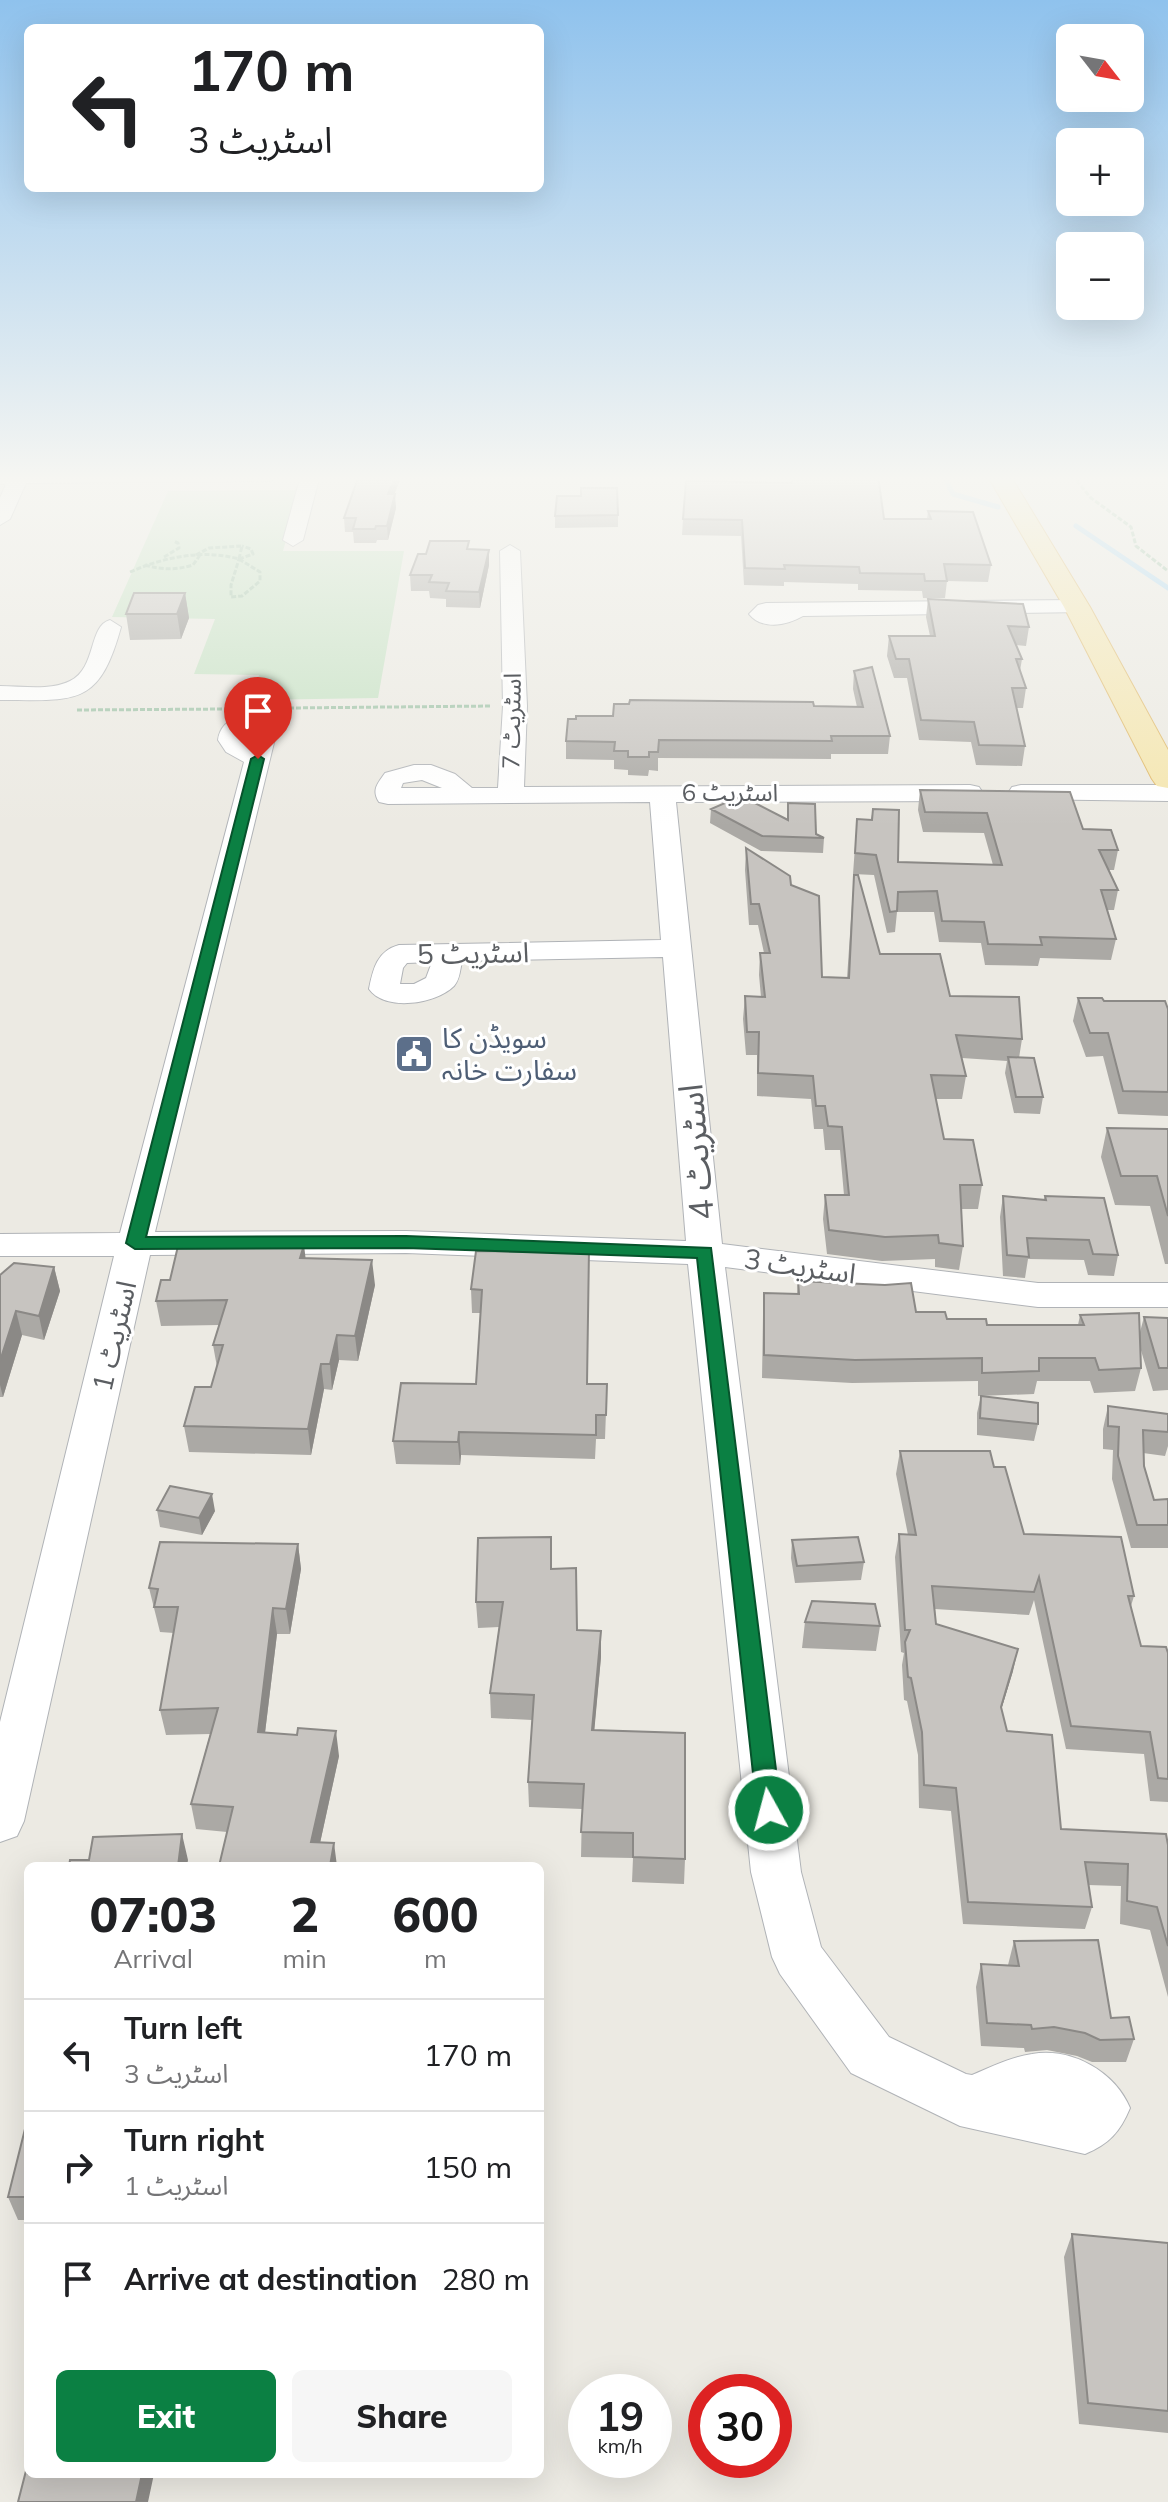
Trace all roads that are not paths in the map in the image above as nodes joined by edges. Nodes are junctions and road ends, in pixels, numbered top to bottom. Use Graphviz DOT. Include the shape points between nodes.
graph roads {
  1 [pos="511,592"];
  2 [pos="1068,592"];
  3 [pos="1092,592"];
  4 [pos="1077,607"];
  5 [pos="797,610"];
  6 [pos="110,627"];
  7 [pos="0,693"];
  8 [pos="1160,710"];
  9 [pos="258,759"];
  10 [pos="1168,779"];
  11 [pos="462,792"];
  12 [pos="662,793"];
  13 [pos="1168,793"];
  14 [pos="511,794"];
  15 [pos="677,948"];
  16 [pos="448,954"];
  17 [pos="135,1243"];
  18 [pos="0,1245"];
  19 [pos="705,1253"];
  20 [pos="1168,1295"];
  21 [pos="0,1821"];
  22 [pos="983,2097"];
  1 -- 14 [label="street, اسٹریٹ 7"];
  2 -- 4 [label="main road"];
  3 -- 8 [label="main road"];
  4 -- 5 [label="street" via="766,610 760,614 777,618"];
  4 -- 10 [label="main road"];
  6 -- 7 [label="street" via="96,670 82,682 58,692"];
  9 -- 17 [label="street, اسٹریٹ 1"];
  11 -- 14 [label="street, اسٹریٹ 6" via="432,771 394,778 388,787 388,796"];
  12 -- 13 [label="street, اسٹریٹ 6"];
  12 -- 14 [label="street, اسٹریٹ 6"];
  12 -- 15 [label="street, اسٹریٹ 4"];
  15 -- 16 [label="street, اسٹریٹ 5" via="399,954 388,967 384,989 416,995 434,987 444,979"];
  15 -- 19 [label="street, اسٹریٹ 4"];
  17 -- 18 [label="street, اسٹریٹ 3"];
  17 -- 19 [label="street, اسٹریٹ 3" via="406,1242"];
  17 -- 21 [label="street, اسٹریٹ 1"];
  19 -- 20 [label="street, اسٹریٹ 3" via="1038,1295"];
  19 -- 22 [label="street, اسٹریٹ 4" via="776,1872 798,1957 870,2055 960,2099 1085,2127 1103,2108 1084,2088 1045,2078 1023,2080"];
}
